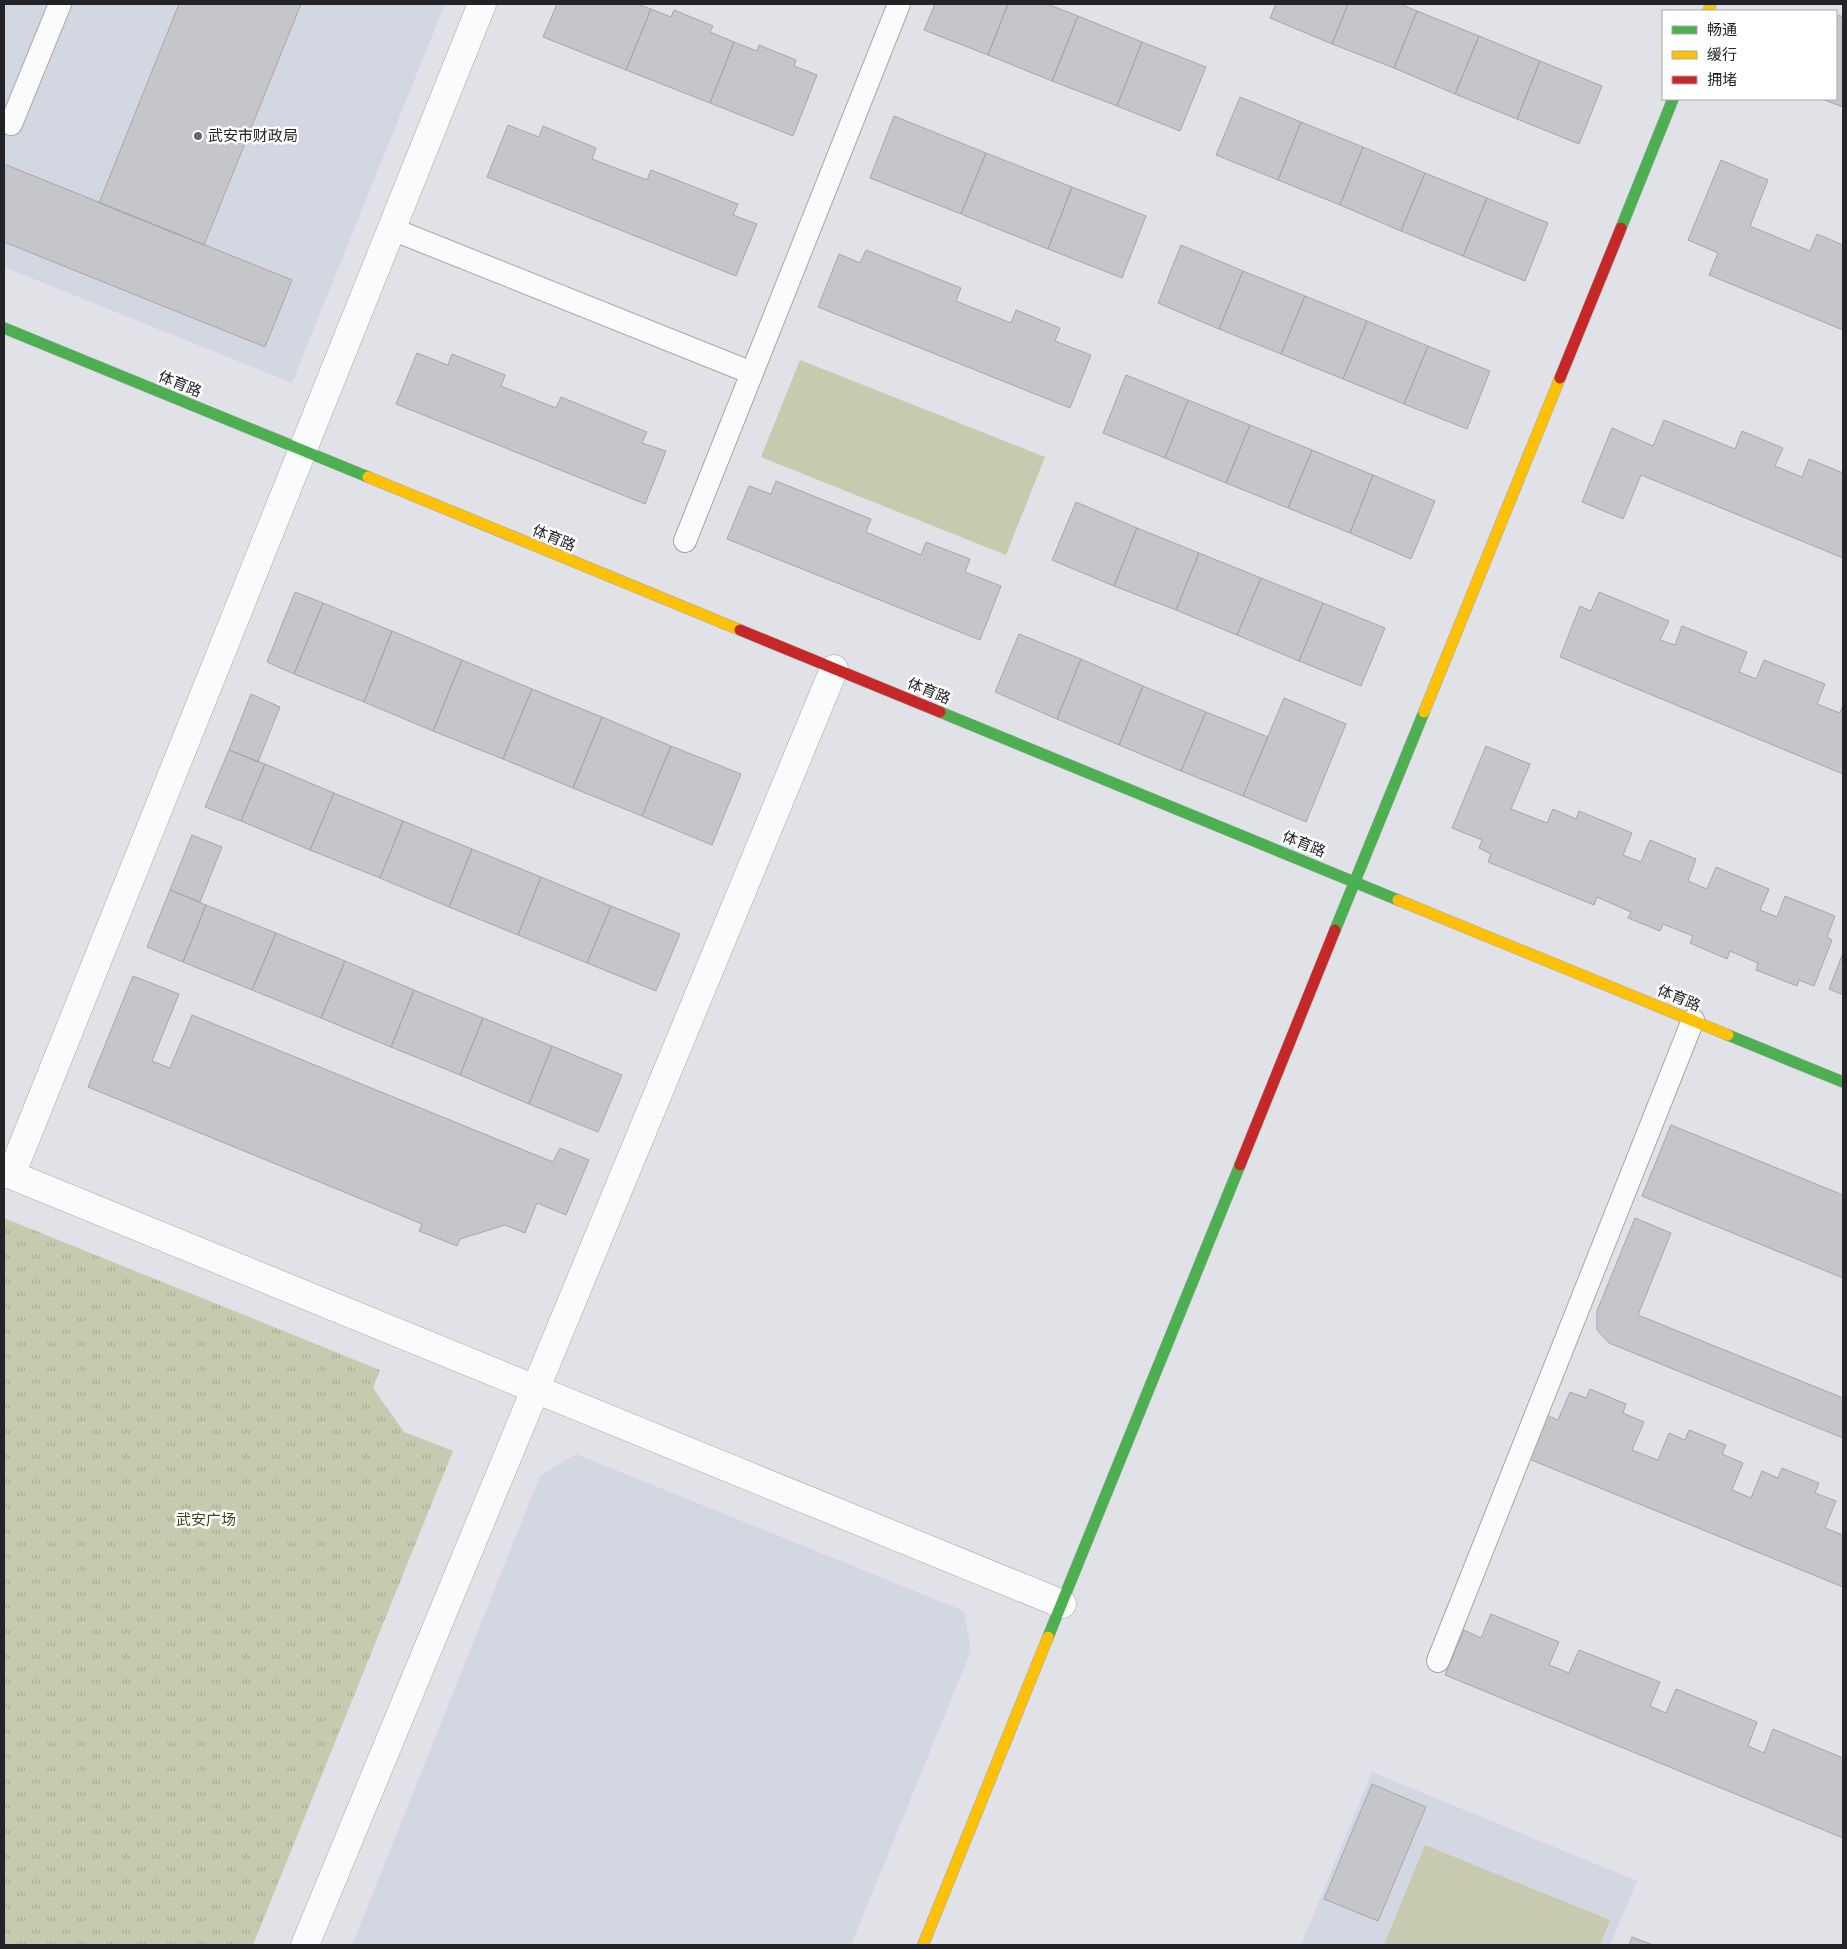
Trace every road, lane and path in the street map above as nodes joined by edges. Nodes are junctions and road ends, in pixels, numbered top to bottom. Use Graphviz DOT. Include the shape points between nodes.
graph roads {
  1 [pos="482,4"];
  2 [pos="899,4"];
  3 [pos="54,6"];
  4 [pos="1672,100"];
  5 [pos="11,124"];
  6 [pos="392,229"];
  7 [pos="4,328"];
  8 [pos="752,373"];
  9 [pos="303,451"];
  10 [pos="686,541"];
  11 [pos="834,668"];
  12 [pos="1355,882"];
  13 [pos="1693,1020"];
  14 [pos="1843,1082"];
  15 [pos="7,1173"];
  16 [pos="536,1389"];
  17 [pos="1062,1604"];
  18 [pos="1438,1661"];
  19 [pos="305,1945"];
  20 [pos="923,1945"];
  1 -- 6 [label="street"];
  2 -- 8 [label="lane"];
  3 -- 5 [label="lane"];
  4 -- 12 [label="street"];
  6 -- 8 [label="lane"];
  6 -- 9 [label="street"];
  7 -- 9 [label="street, 体育路"];
  8 -- 10 [label="lane"];
  9 -- 11 [label="street, 体育路"];
  9 -- 15 [label="street"];
  11 -- 12 [label="street, 体育路"];
  11 -- 16 [label="street"];
  12 -- 13 [label="street, 体育路"];
  12 -- 17 [label="street"];
  13 -- 14 [label="street, 体育路"];
  13 -- 18 [label="lane"];
  15 -- 16 [label="street"];
  16 -- 17 [label="street"];
  16 -- 19 [label="street"];
  17 -- 20 [label="street"];
}
